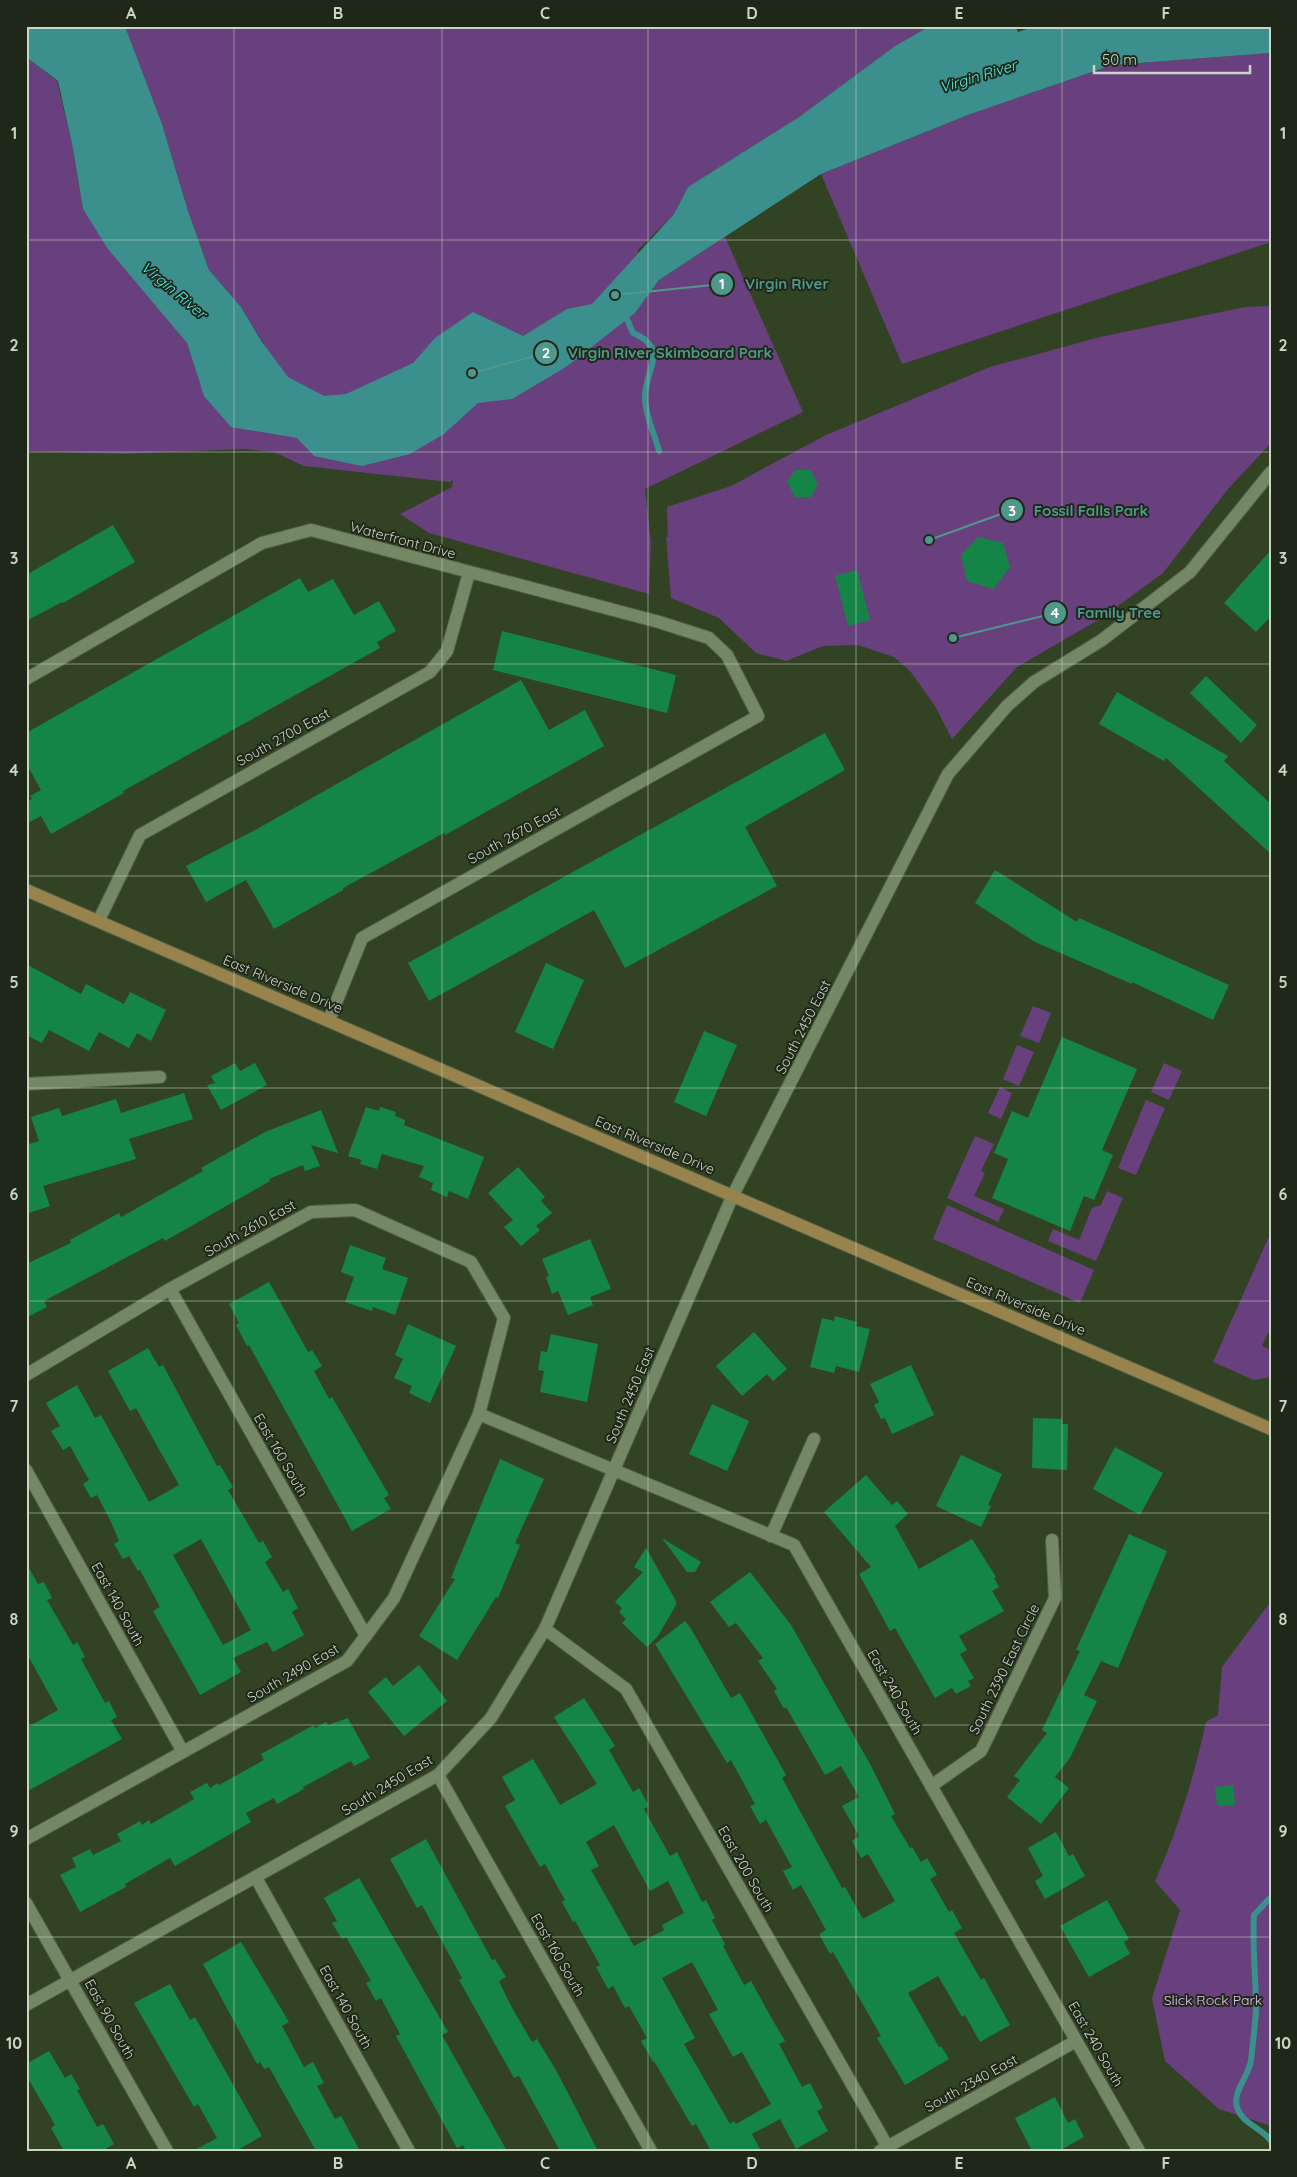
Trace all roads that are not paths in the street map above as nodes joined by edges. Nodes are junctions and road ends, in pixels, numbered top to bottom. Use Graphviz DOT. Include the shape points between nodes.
graph roads {
  1 [pos="1271,472"];
  2 [pos="469,573"];
  3 [pos="26,679"];
  4 [pos="758,716"];
  5 [pos="26,890"];
  6 [pos="99,920"];
  7 [pos="329,1020"];
  8 [pos="160,1077"];
  9 [pos="26,1084"];
  10 [pos="733,1195"];
  11 [pos="170,1289"];
  12 [pos="504,1318"];
  13 [pos="26,1375"];
  14 [pos="479,1414"];
  15 [pos="1271,1429"];
  16 [pos="814,1439"];
  17 [pos="26,1470"];
  18 [pos="614,1471"];
  19 [pos="771,1536"];
  20 [pos="1052,1540"];
  21 [pos="545,1629"];
  22 [pos="366,1636"];
  23 [pos="183,1752"];
  24 [pos="438,1775"];
  25 [pos="931,1786"];
  26 [pos="26,1839"];
  27 [pos="256,1878"];
  28 [pos="26,1903"];
  29 [pos="71,1981"];
  30 [pos="26,2005"];
  31 [pos="1076,2041"];
  32 [pos="886,2149"];
  33 [pos="167,2151"];
  34 [pos="409,2151"];
  35 [pos="651,2151"];
  36 [pos="1139,2151"];
  1 -- 10 [label="street, South 2450 East" via="1190,572 1102,640 1034,682 1007,706 948,774"];
  2 -- 3 [label="street, Waterfront Drive" via="311,530 262,543"];
  2 -- 4 [label="street, Waterfront Drive" via="709,638 727,655"];
  2 -- 6 [label="street, South 2700 East" via="447,652 430,672 140,835"];
  4 -- 7 [label="street, South 2670 East" via="362,938"];
  5 -- 6 [label="main road, East Riverside Drive"];
  6 -- 7 [label="main road, East Riverside Drive"];
  7 -- 10 [label="main road, East Riverside Drive"];
  8 -- 9 [label="street"];
  10 -- 15 [label="main road, East Riverside Drive"];
  10 -- 18 [label="street, South 2450 East"];
  11 -- 12 [label="street, South 2610 East" via="311,1212 355,1210 471,1262"];
  11 -- 13 [label="street, South 2610 East"];
  11 -- 22 [label="street, East 160 South"];
  12 -- 14 [label="street, South 2490 East"];
  14 -- 18 [label="street, East 240 South"];
  14 -- 22 [label="street, South 2490 East" via="394,1598"];
  16 -- 19 [label="street"];
  17 -- 23 [label="street, East 140 South"];
  18 -- 19 [label="street, East 240 South"];
  18 -- 21 [label="street, South 2450 East"];
  19 -- 25 [label="street, East 240 South" via="794,1545"];
  20 -- 25 [label="street, South 2390 East Circle" via="1055,1598 981,1751"];
  21 -- 24 [label="street, South 2450 East" via="491,1718"];
  21 -- 32 [label="street, East 200 South" via="626,1690"];
  22 -- 23 [label="street, South 2490 East" via="348,1661"];
  23 -- 26 [label="street, South 2490 East"];
  24 -- 27 [label="street, South 2450 East"];
  24 -- 35 [label="street, East 160 South"];
  25 -- 31 [label="street, East 240 South"];
  27 -- 29 [label="street, South 2450 East"];
  27 -- 34 [label="street, East 140 South"];
  28 -- 29 [label="street, East 90 South"];
  29 -- 30 [label="street, South 2450 East"];
  29 -- 33 [label="street, East 90 South"];
  31 -- 32 [label="street, South 2340 East"];
  31 -- 36 [label="street, East 240 South"];
}
